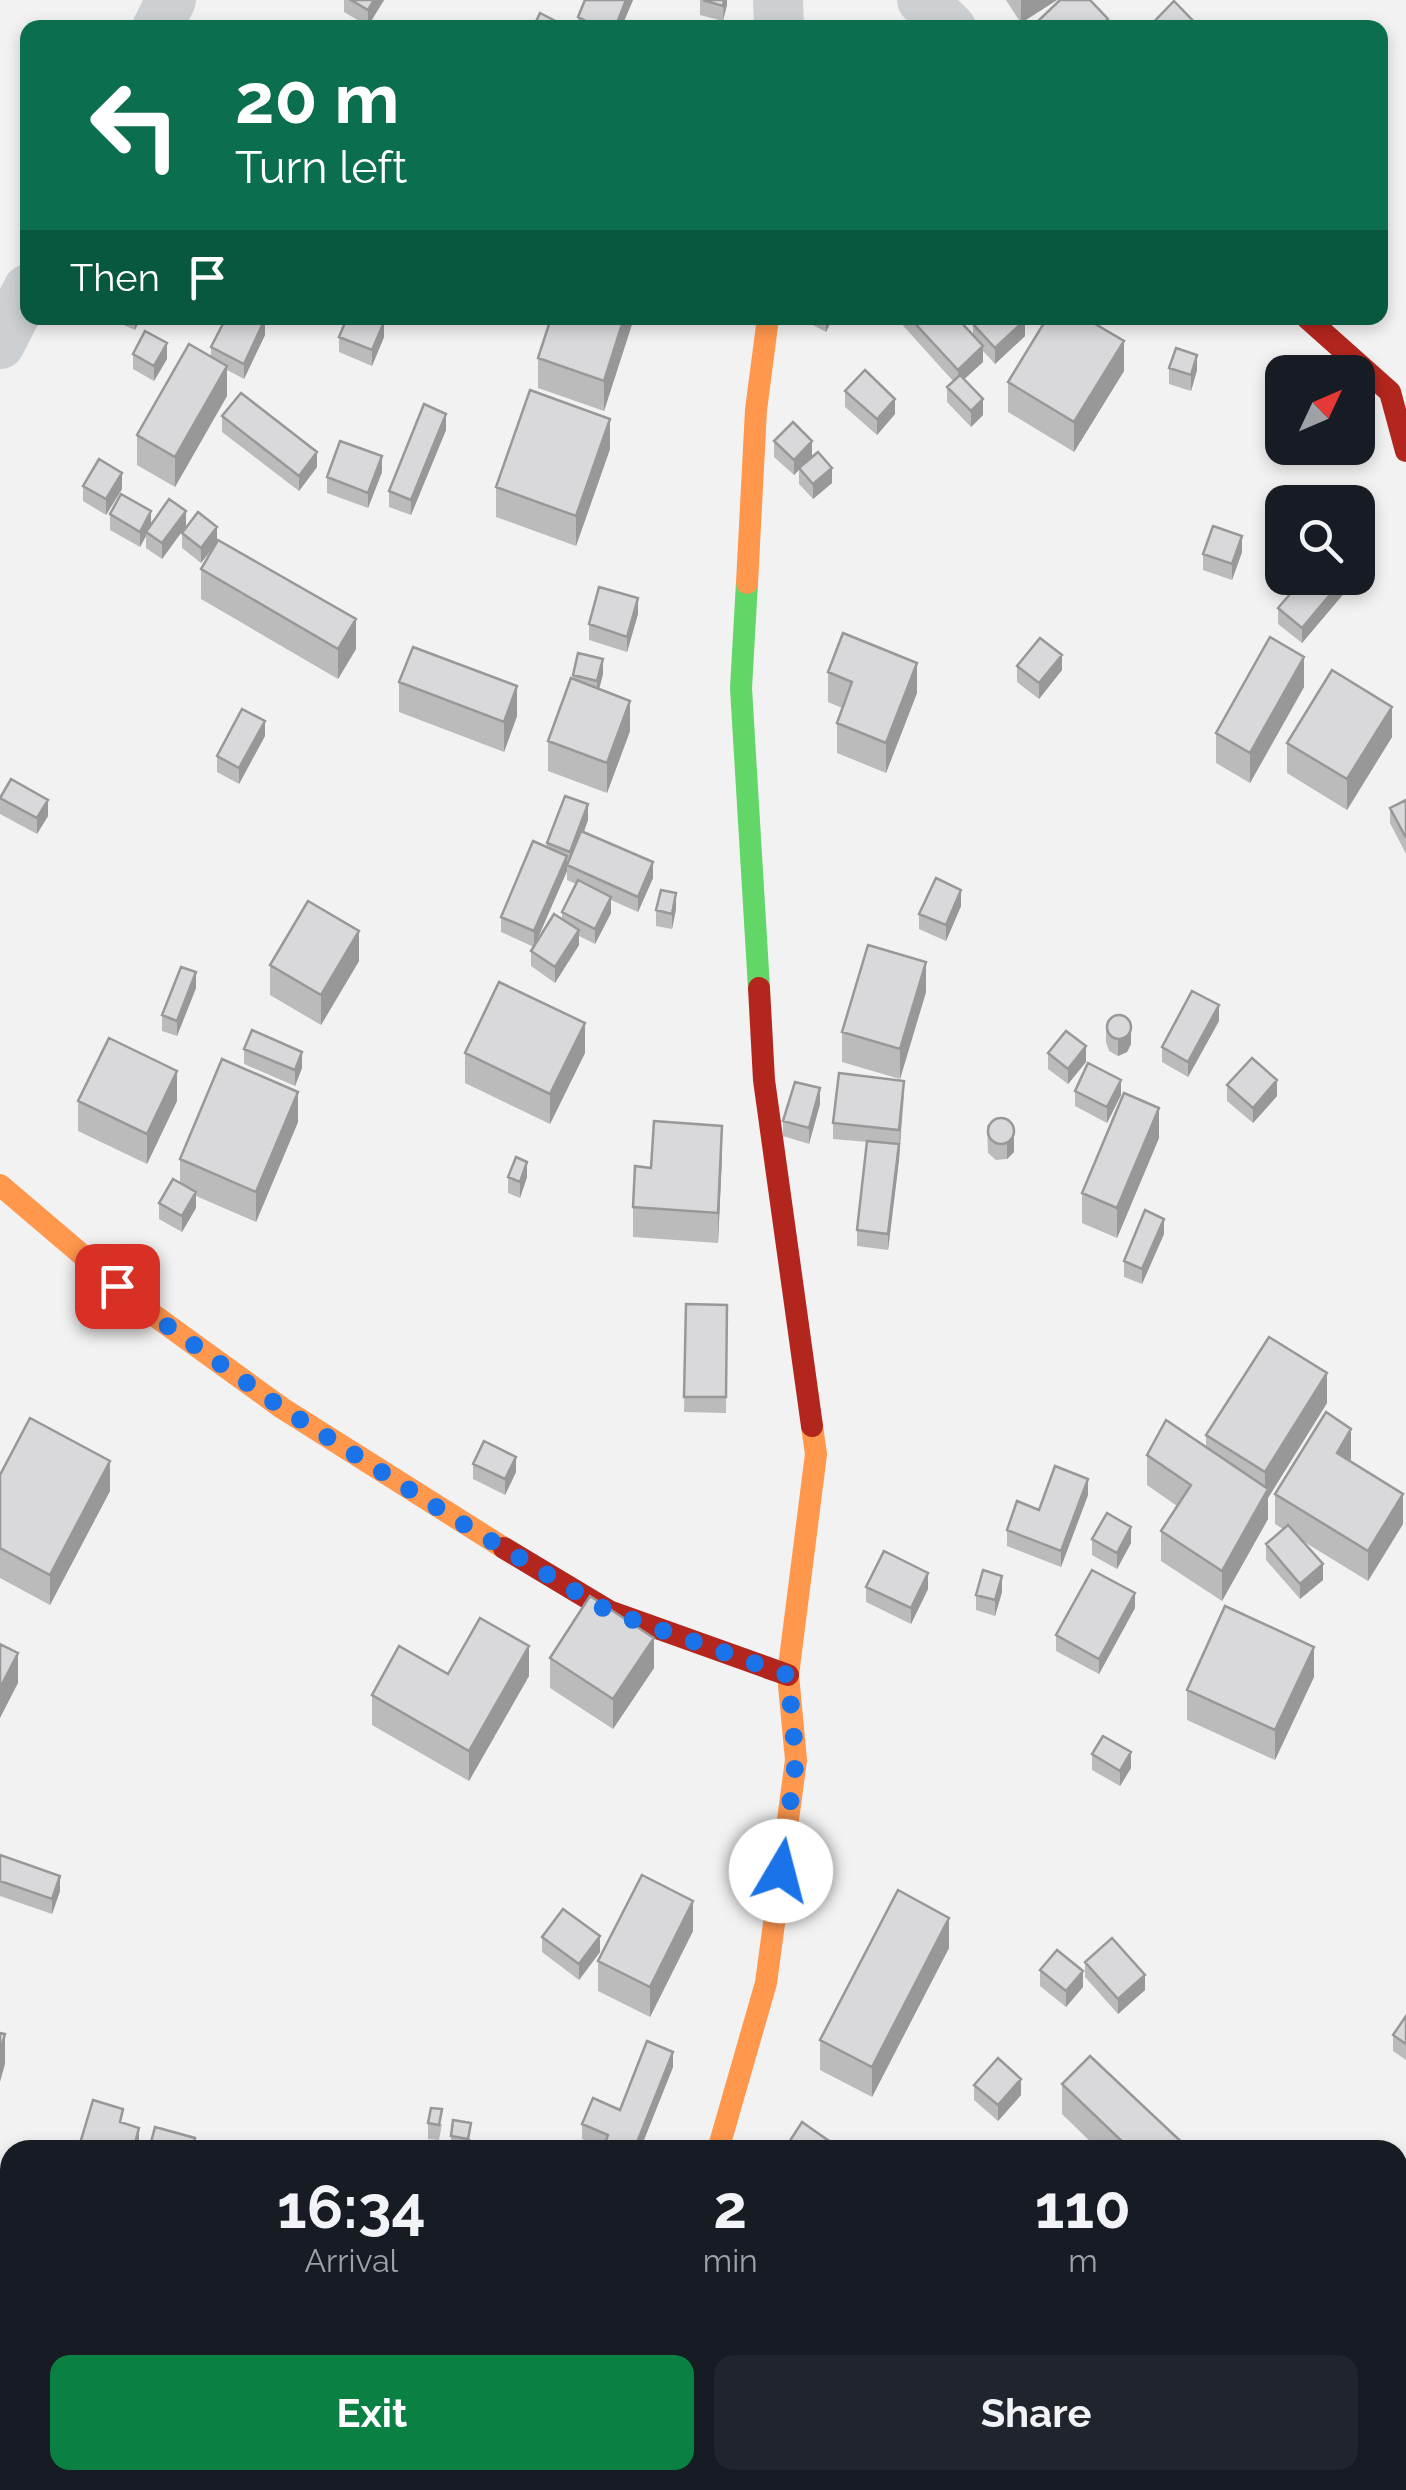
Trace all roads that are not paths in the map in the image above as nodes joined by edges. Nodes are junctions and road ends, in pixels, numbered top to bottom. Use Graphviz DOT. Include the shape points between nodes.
graph roads {
  1 [pos="922,0"];
  2 [pos="943,20"];
  3 [pos="20,305"];
  4 [pos="767,325"];
  5 [pos="1315,325"];
  6 [pos="0,344"];
  7 [pos="1398,396"];
  8 [pos="1406,451"];
  9 [pos="0,1186"];
  10 [pos="788,1675"];
  11 [pos="721,2140"];
  1 -- 2 [label="street"];
  3 -- 6 [label="street"];
  4 -- 10 [label="street" via="741,688 764,1080 816,1454"];
  5 -- 7 [label="street"];
  7 -- 8 [label="street"];
  9 -- 10 [label="street" via="148,1312 455,1519 608,1611"];
  10 -- 11 [label="street" via="796,1760 766,1983"];
}
